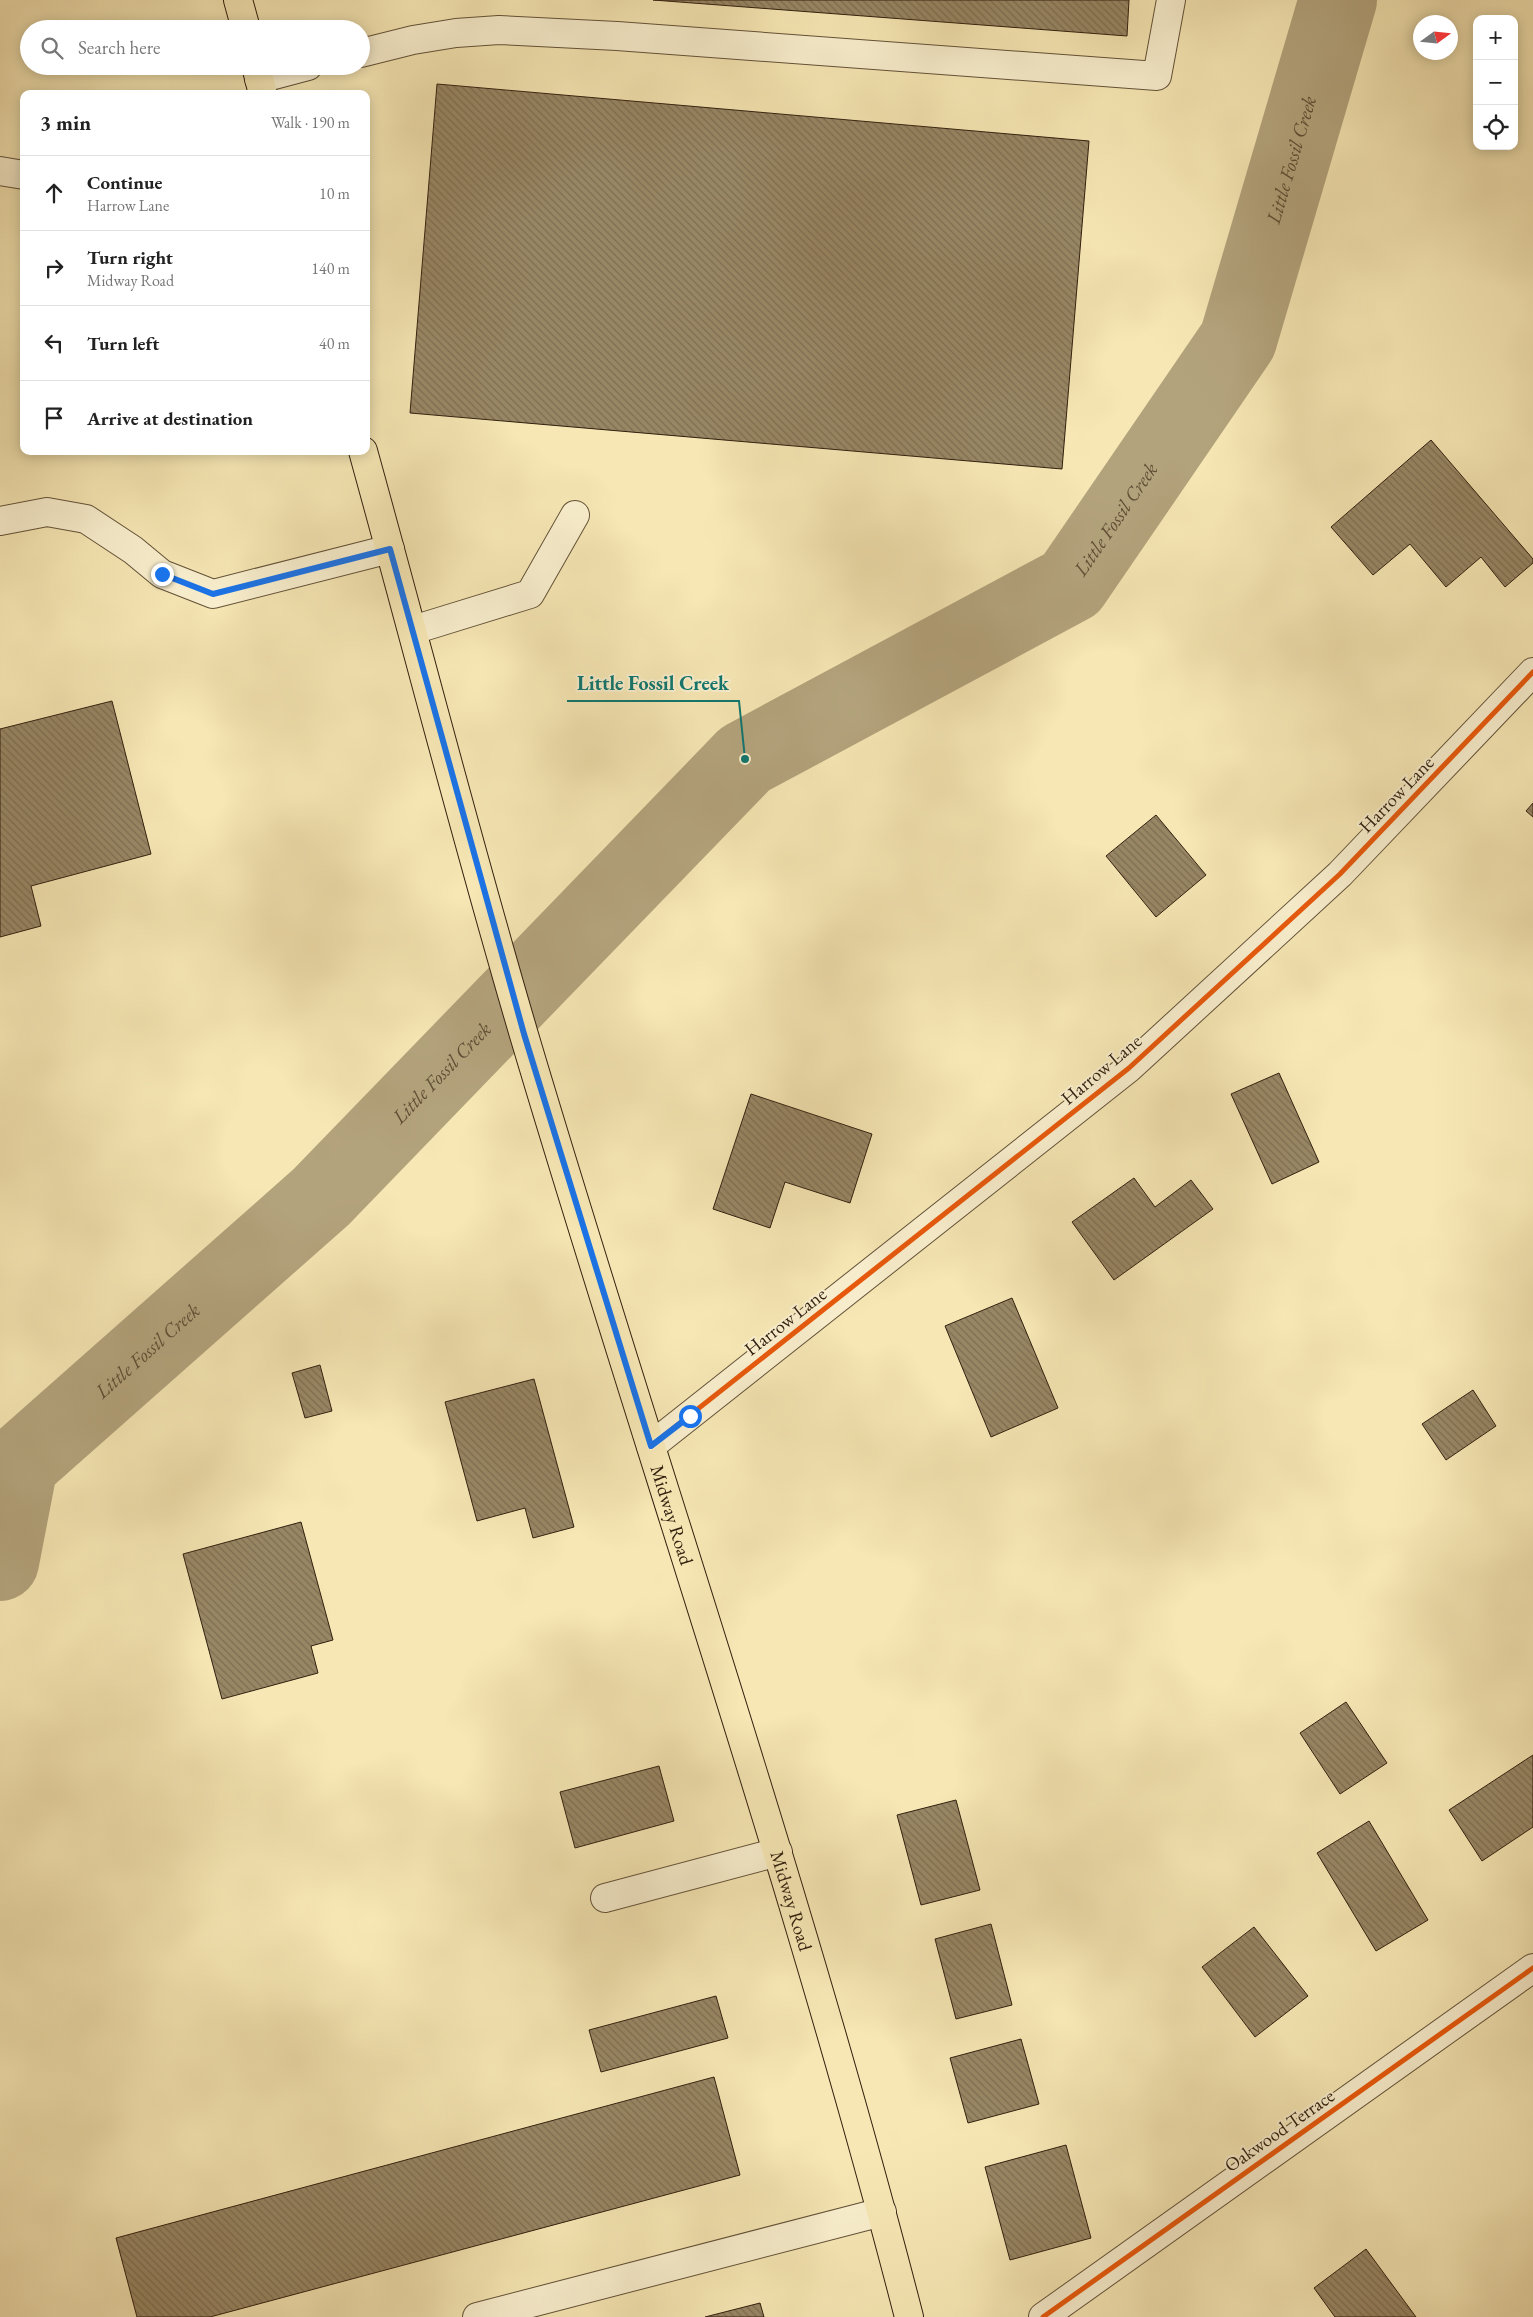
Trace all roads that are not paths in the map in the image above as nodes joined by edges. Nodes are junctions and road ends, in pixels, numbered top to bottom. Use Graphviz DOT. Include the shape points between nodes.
graph roads {
  1 [pos="238,0"];
  2 [pos="1171,0"];
  3 [pos="244,20"];
  4 [pos="370,51"];
  5 [pos="276,75"];
  6 [pos="259,80"];
  7 [pos="0,171"];
  8 [pos="20,174"];
  9 [pos="364,455"];
  10 [pos="575,515"];
  11 [pos="0,521"];
  12 [pos="390,549"];
  13 [pos="413,630"];
  14 [pos="1533,672"];
  15 [pos="651,1446"];
  16 [pos="778,1852"];
  17 [pos="605,1898"];
  18 [pos="1533,1968"];
  19 [pos="882,2212"];
  20 [pos="477,2317"];
  21 [pos="909,2317"];
  22 [pos="1043,2317"];
  1 -- 3 [label="main road"];
  2 -- 4 [label="street" via="1157,76 499,30 422,38"];
  5 -- 6 [label="street"];
  7 -- 8 [label="street"];
  9 -- 12 [label="main road, Midway Road"];
  10 -- 13 [label="street" via="530,594"];
  11 -- 12 [label="street" via="47,512 86,519 162,574 213,594"];
  12 -- 13 [label="main road, Midway Road"];
  13 -- 15 [label="main road, Midway Road" via="524,1034"];
  14 -- 15 [label="street, Harrow Lane" via="1340,874 1129,1068"];
  15 -- 16 [label="main road, Midway Road"];
  16 -- 17 [label="street"];
  16 -- 19 [label="main road, Midway Road"];
  18 -- 22 [label="street, Oakwood Terrace"];
  19 -- 20 [label="street"];
  19 -- 21 [label="main road, Midway Road"];
}
